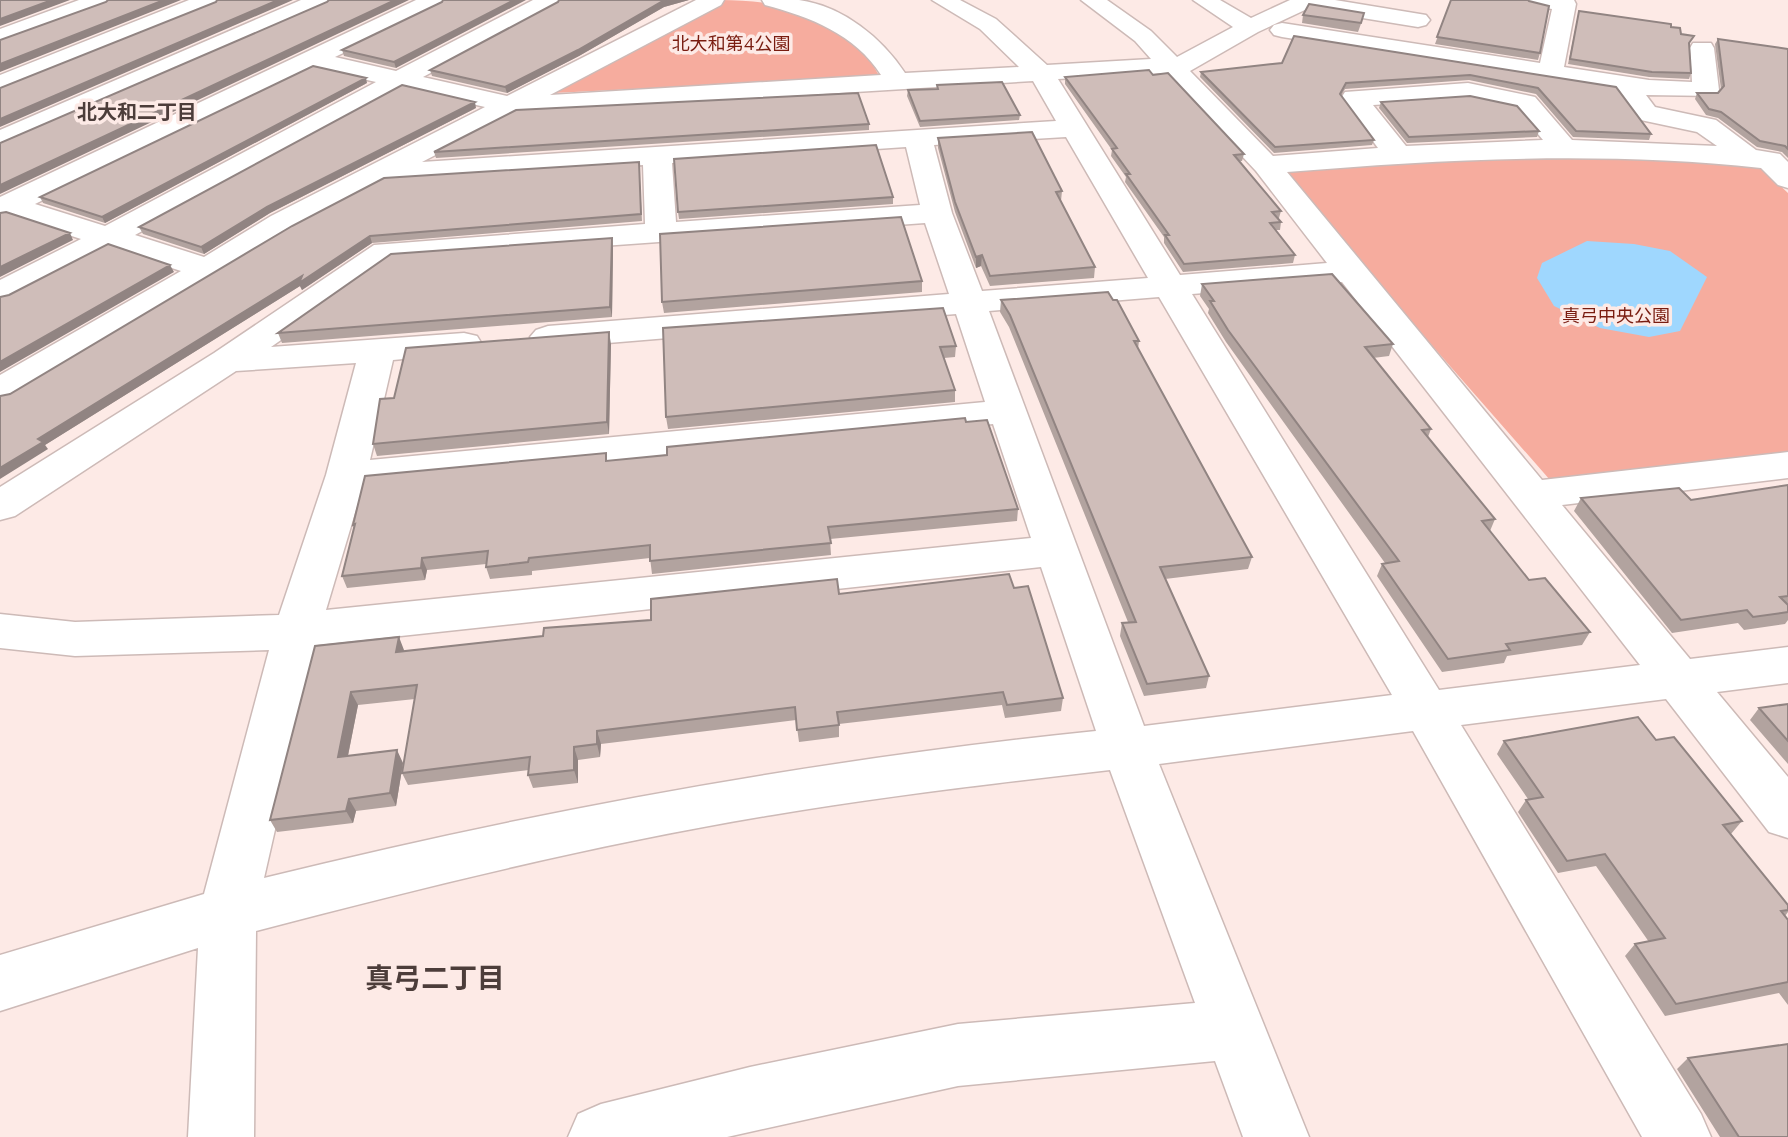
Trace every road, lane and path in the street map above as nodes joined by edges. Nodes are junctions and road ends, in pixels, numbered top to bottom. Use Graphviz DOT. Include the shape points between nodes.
graph roads {
  1 [pos="100,0"];
  2 [pos="209,0"];
  3 [pos="320,0"];
  4 [pos="434,0"];
  5 [pos="550,0"];
  6 [pos="713,0"];
  7 [pos="773,0"];
  8 [pos="943,0"];
  9 [pos="1092,0"];
  10 [pos="1204,0"];
  11 [pos="1434,0"];
  12 [pos="1535,0"];
  13 [pos="1302,1"];
  14 [pos="1418,20"];
  15 [pos="1250,27"];
  16 [pos="1282,30"];
  17 [pos="0,37"];
  18 [pos="1702,48"];
  19 [pos="1405,50"];
  20 [pos="309,59"];
  21 [pos="1170,65"];
  22 [pos="1551,71"];
  23 [pos="1041,73"];
  24 [pos="397,79"];
  25 [pos="897,80"];
  26 [pos="1622,83"];
  27 [pos="0,84"];
  28 [pos="510,105"];
  29 [pos="1073,128"];
  30 [pos="8,131"];
  31 [pos="918,137"];
  32 [pos="1565,149"];
  33 [pos="657,154"];
  34 [pos="1398,154"];
  35 [pos="111,155"];
  36 [pos="1754,158"];
  37 [pos="1266,165"];
  38 [pos="381,173"];
  39 [pos="1788,179"];
  40 [pos="4,207"];
  41 [pos="937,213"];
  42 [pos="661,231"];
  43 [pos="112,237"];
  44 [pos="208,269"];
  45 [pos="1351,271"];
  46 [pos="1169,286"];
  47 [pos="0,293"];
  48 [pos="968,303"];
  49 [pos="377,351"];
  50 [pos="227,361"];
  51 [pos="0,391"];
  52 [pos="1006,411"];
  53 [pos="1788,465"];
  54 [pos="346,475"];
  55 [pos="1531,495"];
  56 [pos="0,506"];
  57 [pos="1058,550"];
  58 [pos="0,631"];
  59 [pos="297,631"];
  60 [pos="1788,665"];
  61 [pos="1679,680"];
  62 [pos="1426,710"];
  63 [pos="1127,748"];
  64 [pos="1788,816"];
  65 [pos="228,913"];
  66 [pos="0,983"];
  67 [pos="1235,1029"];
  68 [pos="221,1137"];
  69 [pos="601,1137"];
  70 [pos="1276,1137"];
  71 [pos="1678,1137"];
  1 -- 17 [label="street"];
  2 -- 27 [label="street"];
  3 -- 30 [label="street"];
  4 -- 20 [label="street"];
  5 -- 24 [label="street"];
  6 -- 28 [label="street"];
  7 -- 25 [label="street" via="850,29 873,46"];
  8 -- 23 [label="street" via="988,24"];
  9 -- 21 [label="street" via="1143,36"];
  10 -- 15 [label="street"];
  11 -- 14 [label="street"];
  12 -- 22 [label="street" via="1565,4"];
  13 -- 14 [label="street"];
  13 -- 15 [label="street"];
  14 -- 19 [label="street"];
  15 -- 21 [label="street" via="1188,64"];
  16 -- 19 [label="street"];
  18 -- 26 [label="street" via="1706,90"];
  19 -- 22 [label="street"];
  20 -- 24 [label="street"];
  20 -- 35 [label="street"];
  21 -- 23 [label="street"];
  21 -- 37 [label="street"];
  22 -- 26 [label="street"];
  23 -- 25 [label="street"];
  23 -- 29 [label="street"];
  24 -- 28 [label="street"];
  24 -- 43 [label="street"];
  25 -- 28 [label="street"];
  26 -- 36 [label="street" via="1646,113 1706,126"];
  28 -- 38 [label="street"];
  29 -- 31 [label="street"];
  29 -- 46 [label="street"];
  30 -- 35 [label="street"];
  31 -- 33 [label="street"];
  31 -- 41 [label="street"];
  32 -- 34 [label="street"];
  32 -- 34 [label="street" via="1526,103 1468,91 1354,98"];
  32 -- 36 [label="street"];
  33 -- 38 [label="street"];
  33 -- 42 [label="street"];
  34 -- 37 [label="street"];
  35 -- 40 [label="street"];
  36 -- 39 [label="street" via="1770,160"];
  37 -- 45 [label="street"];
  38 -- 44 [label="street" via="282,223"];
  40 -- 43 [label="street"];
  41 -- 42 [label="street"];
  41 -- 48 [label="street"];
  42 -- 50 [label="street" via="385,252"];
  43 -- 44 [label="street"];
  43 -- 47 [label="street"];
  44 -- 51 [label="street"];
  45 -- 46 [label="street"];
  45 -- 55 [label="street"];
  46 -- 48 [label="street"];
  46 -- 62 [label="street"];
  48 -- 49 [label="street"];
  48 -- 52 [label="street"];
  49 -- 50 [label="street"];
  49 -- 54 [label="street"];
  50 -- 56 [label="street"];
  52 -- 54 [label="street"];
  52 -- 57 [label="street"];
  53 -- 55 [label="street"];
  54 -- 59 [label="street"];
  55 -- 61 [label="street"];
  57 -- 59 [label="street"];
  57 -- 63 [label="street"];
  58 -- 59 [label="street" via="75,639"];
  59 -- 65 [label="street"];
  60 -- 61 [label="street"];
  61 -- 62 [label="street"];
  61 -- 64 [label="street"];
  62 -- 63 [label="street"];
  62 -- 71 [label="street"];
  63 -- 65 [label="street" via="772,793 417,864"];
  63 -- 67 [label="street"];
  65 -- 66 [label="street"];
  65 -- 68 [label="street"];
  67 -- 69 [label="street" via="958,1055"];
  67 -- 70 [label="street"];
}
